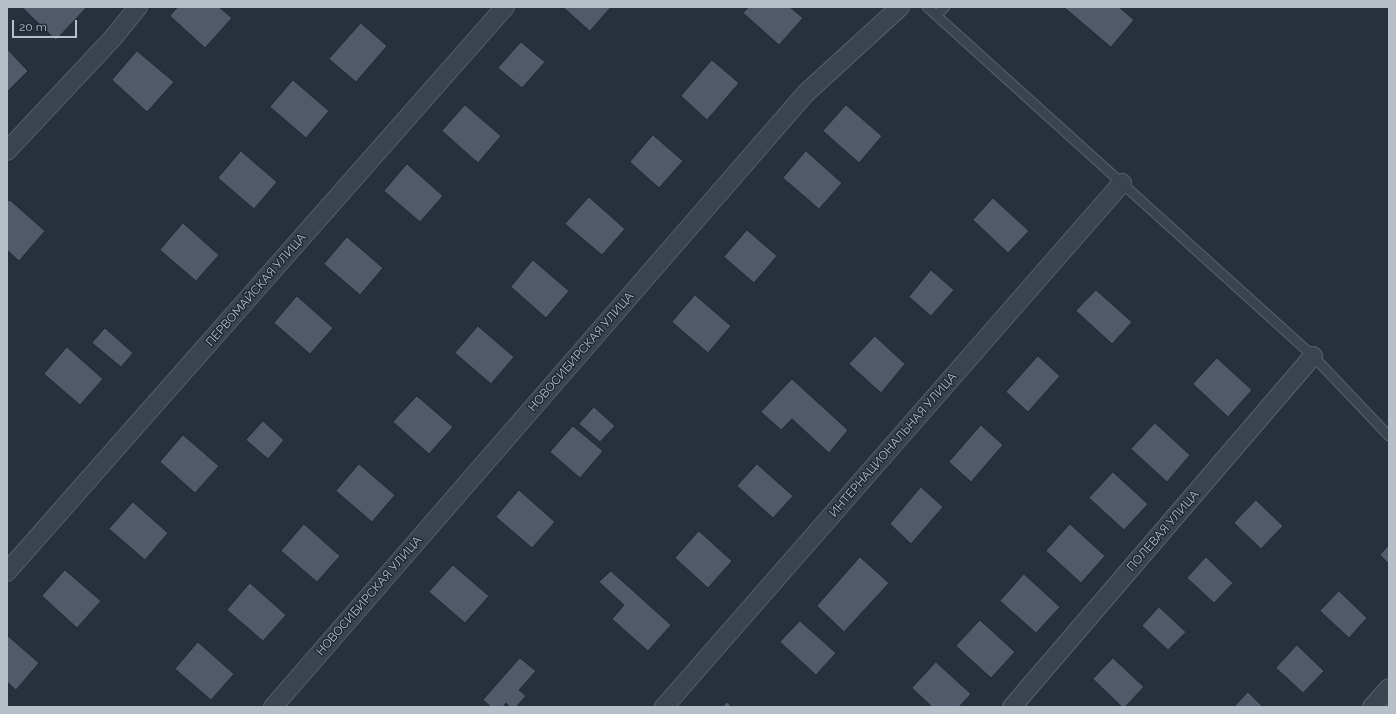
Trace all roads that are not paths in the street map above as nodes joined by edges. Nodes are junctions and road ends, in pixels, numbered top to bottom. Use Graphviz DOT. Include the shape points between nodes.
graph roads {
  1 [pos="138,7"];
  2 [pos="505,7"];
  3 [pos="900,7"];
  4 [pos="927,7"];
  5 [pos="945,7"];
  6 [pos="936,15"];
  7 [pos="7,151"];
  8 [pos="1122,183"];
  9 [pos="1313,356"];
  10 [pos="1389,436"];
  11 [pos="7,572"];
  12 [pos="1389,688"];
  13 [pos="273,707"];
  14 [pos="664,707"];
  15 [pos="1012,707"];
  16 [pos="1372,707"];
  1 -- 7 [label="street" via="112,39"];
  2 -- 11 [label="street, ПЕРВОМАЙСКАЯ УЛИЦА"];
  3 -- 13 [label="street, НОВОСИБИРСКАЯ УЛИЦА" via="806,93"];
  4 -- 6 [label="lane"];
  5 -- 6 [label="lane"];
  6 -- 8 [label="lane"];
  8 -- 9 [label="lane"];
  8 -- 14 [label="street, ИНТЕРНАЦИОНАЛЬНАЯ УЛИЦА"];
  9 -- 10 [label="lane"];
  9 -- 15 [label="street, ПОЛЕВАЯ УЛИЦА"];
  12 -- 16 [label="street"];
}
